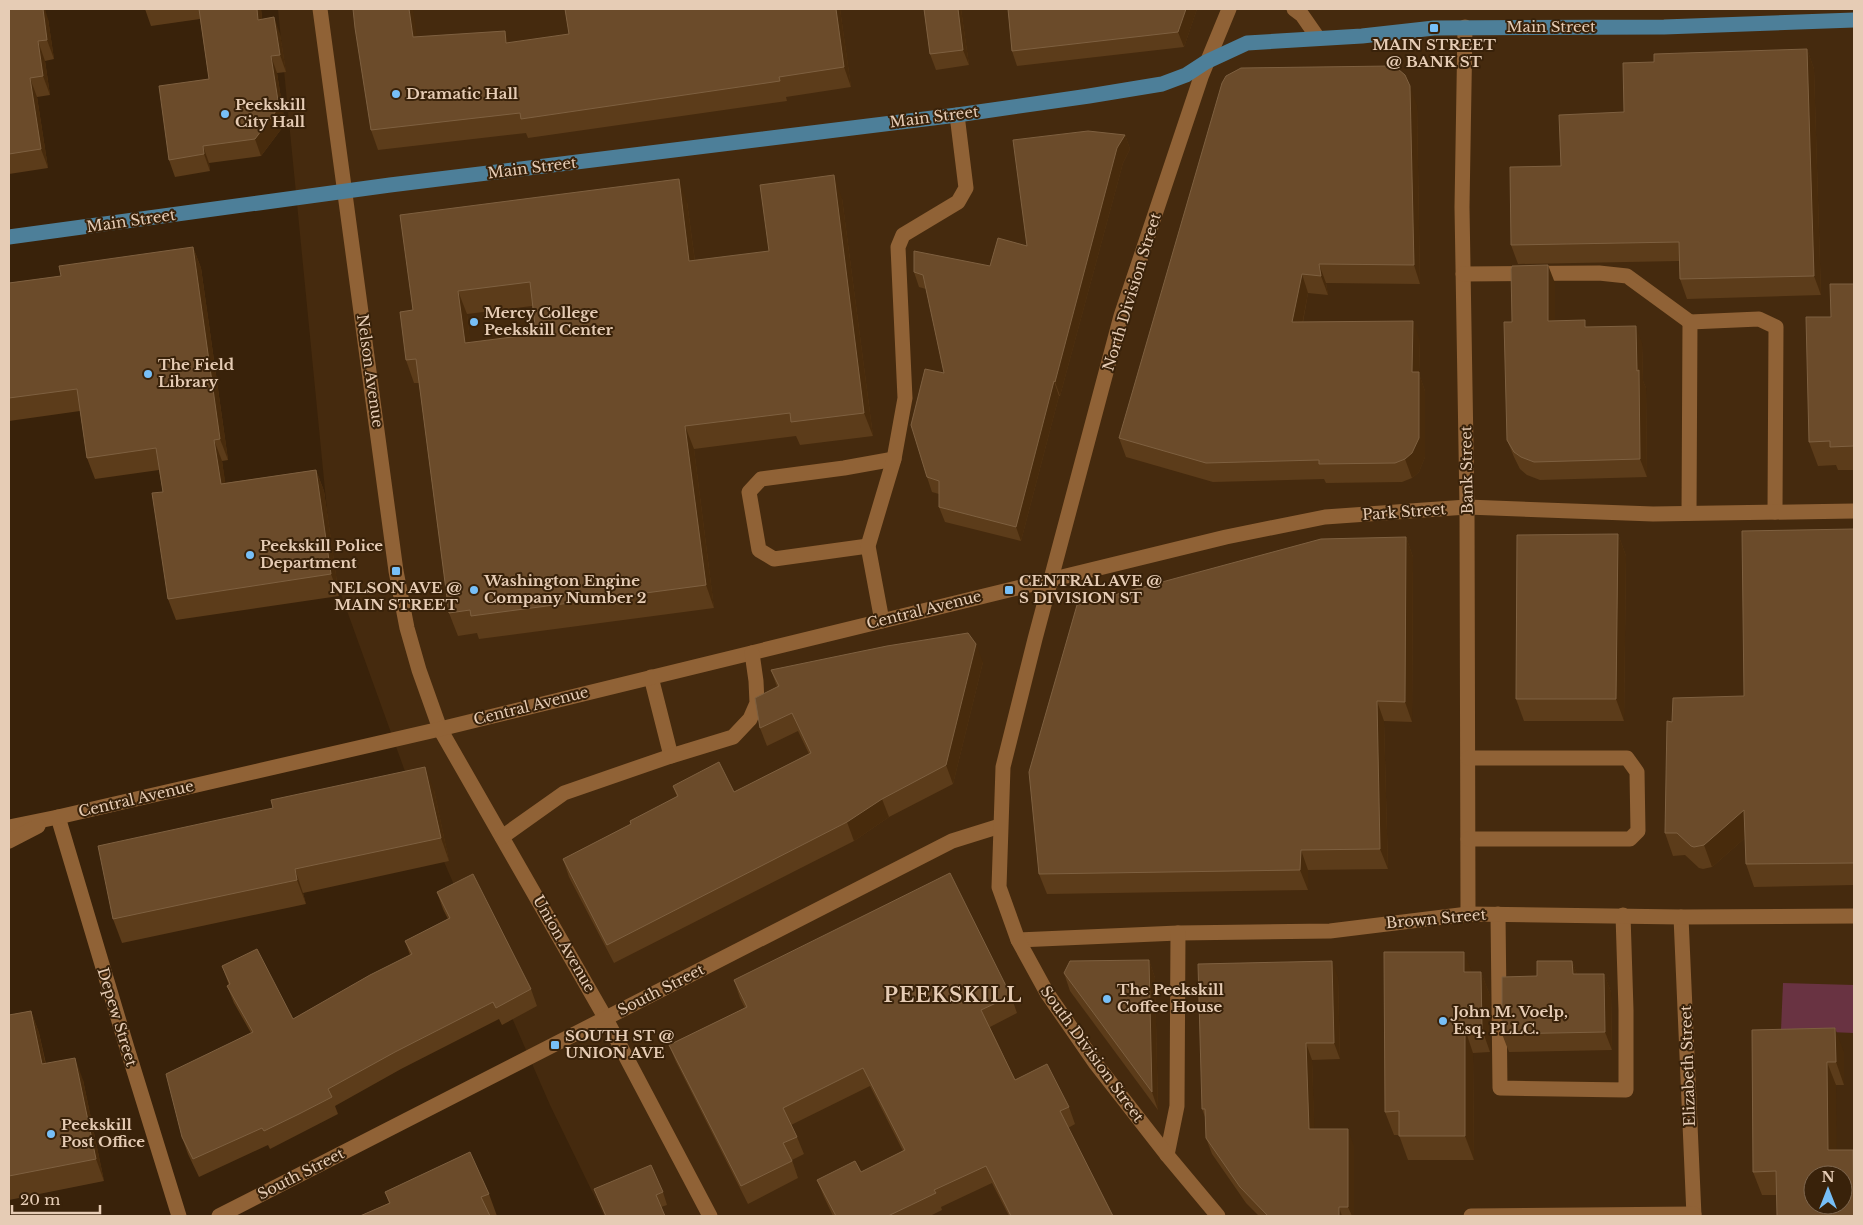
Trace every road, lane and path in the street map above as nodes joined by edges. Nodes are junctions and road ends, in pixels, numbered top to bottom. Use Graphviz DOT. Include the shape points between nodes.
graph roads {
  1 [pos="320,9"];
  2 [pos="1229,9"];
  3 [pos="1294,9"];
  4 [pos="1854,20"];
  5 [pos="1465,27"];
  6 [pos="1318,38"];
  7 [pos="1206,62"];
  8 [pos="957,115"];
  9 [pos="344,192"];
  10 [pos="9,237"];
  11 [pos="1463,274"];
  12 [pos="1690,322"];
  13 [pos="894,459"];
  14 [pos="1467,507"];
  15 [pos="1854,511"];
  16 [pos="1775,512"];
  17 [pos="1689,514"];
  18 [pos="868,546"];
  19 [pos="1052,580"];
  20 [pos="882,621"];
  21 [pos="752,653"];
  22 [pos="651,677"];
  23 [pos="440,728"];
  24 [pos="671,756"];
  25 [pos="1468,758"];
  26 [pos="58,817"];
  27 [pos="9,826"];
  28 [pos="1000,826"];
  29 [pos="502,837"];
  30 [pos="1468,839"];
  31 [pos="9,841"];
  32 [pos="1468,914"];
  33 [pos="1498,914"];
  34 [pos="1623,915"];
  35 [pos="1681,916"];
  36 [pos="1854,916"];
  37 [pos="1178,934"];
  38 [pos="1018,940"];
  39 [pos="606,1018"];
  40 [pos="1167,1155"];
  41 [pos="1694,1215"];
  42 [pos="179,1216"];
  43 [pos="219,1216"];
  44 [pos="710,1216"];
  45 [pos="1218,1216"];
  46 [pos="1471,1216"];
  1 -- 9 [label="street, Nelson Avenue"];
  2 -- 7 [label="street, North Division Street"];
  3 -- 6 [label="street"];
  4 -- 5 [label="main road, Main Street" via="1664,27"];
  5 -- 6 [label="main road, Main Street"];
  5 -- 11 [label="street, Bank Street"];
  6 -- 7 [label="main road, Main Street" via="1247,43"];
  7 -- 8 [label="main road, Main Street" via="1186,75 1162,84"];
  7 -- 19 [label="street, North Division Street" via="1122,316"];
  8 -- 9 [label="main road, Main Street"];
  8 -- 13 [label="street" via="966,188 958,202 904,235 898,247 905,398"];
  9 -- 10 [label="main road, Main Street"];
  9 -- 23 [label="street, Nelson Avenue" via="396,571 407,628"];
  11 -- 12 [label="street" via="1599,273 1627,276"];
  11 -- 14 [label="street, Bank Street"];
  12 -- 16 [label="street" via="1759,319 1776,327"];
  12 -- 17 [label="street"];
  13 -- 18 [label="street"];
  13 -- 18 [label="street" via="761,479 749,492 759,550 774,559"];
  14 -- 17 [label="street, Park Street"];
  14 -- 19 [label="street, Park Street" via="1325,517 1226,537"];
  14 -- 25 [label="street, Bank Street"];
  15 -- 16 [label="street, Park Street"];
  16 -- 17 [label="street, Park Street"];
  18 -- 20 [label="street"];
  19 -- 20 [label="street, Central Avenue"];
  19 -- 28 [label="street, South Division Street" via="1003,767"];
  20 -- 21 [label="street, Central Avenue"];
  21 -- 22 [label="street, Central Avenue"];
  21 -- 24 [label="street" via="757,703 750,719 733,737"];
  22 -- 23 [label="street, Central Avenue"];
  22 -- 24 [label="street"];
  23 -- 26 [label="street, Central Avenue"];
  23 -- 29 [label="street, Union Avenue"];
  24 -- 29 [label="street" via="564,793"];
  25 -- 30 [label="street, Bank Street"];
  25 -- 30 [label="street" via="1627,758 1637,772 1638,832 1630,839"];
  26 -- 27 [label="street, Central Avenue"];
  26 -- 31 [label="street"];
  26 -- 42 [label="street, Depew Street"];
  28 -- 38 [label="street, South Division Street" via="999,886"];
  28 -- 39 [label="street, South Street" via="952,841"];
  29 -- 39 [label="street, Union Avenue"];
  30 -- 32 [label="street, Bank Street"];
  32 -- 33 [label="street, Brown Street"];
  32 -- 37 [label="street, Brown Street" via="1330,930"];
  33 -- 34 [label="street, Brown Street"];
  33 -- 34 [label="street" via="1500,1088 1626,1090"];
  34 -- 35 [label="street, Brown Street"];
  35 -- 36 [label="street, Brown Street"];
  35 -- 41 [label="street, Elizabeth Street"];
  37 -- 38 [label="street, Brown Street"];
  37 -- 40 [label="street" via="1177,1106"];
  38 -- 40 [label="street, South Division Street" via="1047,993"];
  39 -- 43 [label="street, South Street"];
  39 -- 44 [label="street, Union Avenue"];
  40 -- 45 [label="street, South Division Street"];
  41 -- 46 [label="street"];
}
